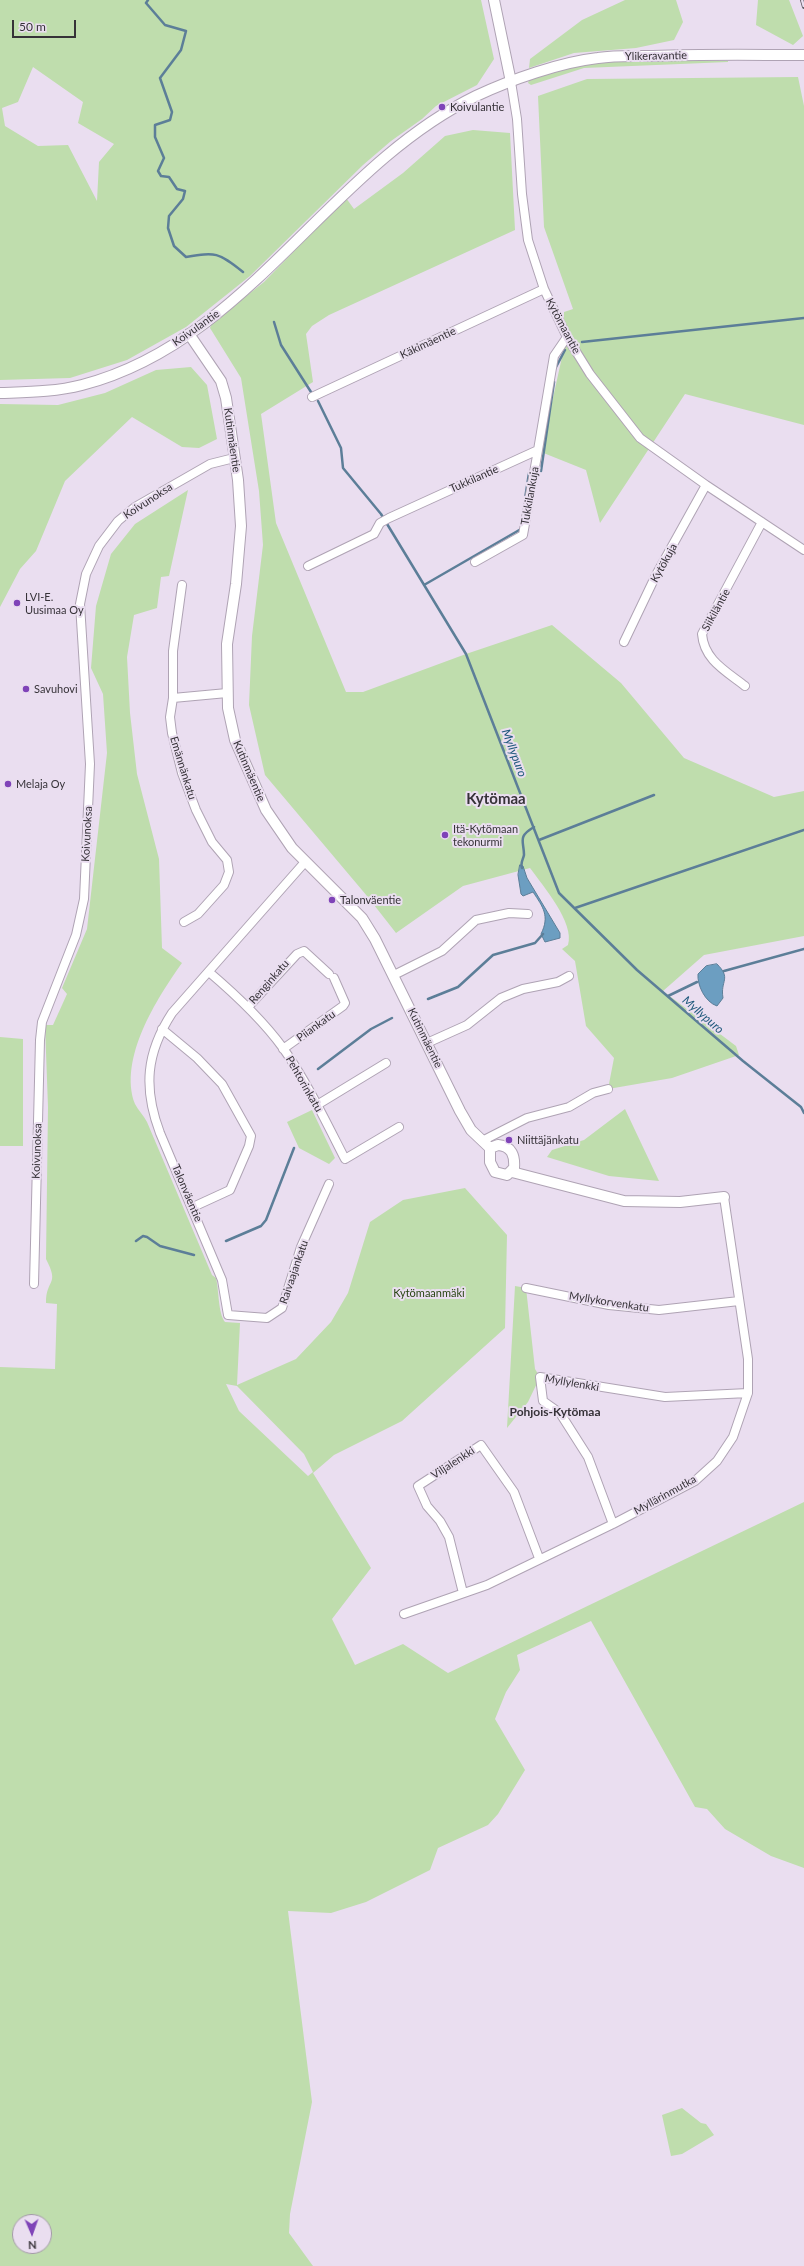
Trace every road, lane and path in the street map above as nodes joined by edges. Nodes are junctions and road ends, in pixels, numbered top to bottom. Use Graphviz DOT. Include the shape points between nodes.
graph roads {
  1 [pos="494,0"];
  2 [pos="804,55"];
  3 [pos="511,82"];
  4 [pos="544,289"];
  5 [pos="189,334"];
  6 [pos="567,337"];
  7 [pos="0,393"];
  8 [pos="312,397"];
  9 [pos="538,450"];
  10 [pos="234,458"];
  11 [pos="706,485"];
  12 [pos="762,522"];
  13 [pos="804,550"];
  14 [pos="475,562"];
  15 [pos="308,566"];
  16 [pos="182,585"];
  17 [pos="624,642"];
  18 [pos="745,686"];
  19 [pos="227,693"];
  20 [pos="173,698"];
  21 [pos="305,862"];
  22 [pos="528,914"];
  23 [pos="184,922"];
  24 [pos="209,972"];
  25 [pos="394,975"];
  26 [pos="331,976"];
  27 [pos="569,976"];
  28 [pos="248,1007"];
  29 [pos="162,1029"];
  30 [pos="427,1043"];
  31 [pos="284,1049"];
  32 [pos="386,1063"];
  33 [pos="608,1089"];
  34 [pos="317,1105"];
  35 [pos="399,1127"];
  36 [pos="482,1140"];
  37 [pos="490,1148"];
  38 [pos="512,1172"];
  39 [pos="329,1184"];
  40 [pos="724,1197"];
  41 [pos="193,1207"];
  42 [pos="34,1284"];
  43 [pos="526,1288"];
  44 [pos="739,1301"];
  45 [pos="228,1315"];
  46 [pos="748,1393"];
  47 [pos="613,1524"];
  48 [pos="539,1558"];
  49 [pos="463,1593"];
  50 [pos="404,1614"];
  1 -- 3 [label="street, Kytömaantie"];
  2 -- 3 [label="street, Ylikeravantie" via="599,57 565,64"];
  3 -- 4 [label="street, Kytömaantie" via="517,119 528,240"];
  3 -- 5 [label="street, Koivulantie" via="479,94 446,112 391,151 350,187 258,279"];
  4 -- 6 [label="street, Kytömaantie"];
  4 -- 8 [label="street, Käkimäentie"];
  5 -- 7 [label="street, Koivulantie" via="133,366 82,385 60,390"];
  5 -- 10 [label="street, Kutinmäentie" via="221,381 226,398"];
  6 -- 9 [label="street" via="554,356"];
  6 -- 11 [label="street, Kytömaantie" via="590,374 640,438"];
  9 -- 14 [label="street, Tukkilankuja" via="523,535"];
  9 -- 15 [label="street, Tukkilantie" via="389,518 380,523 374,534"];
  10 -- 19 [label="street, Kutinmäentie" via="241,526 236,584 227,638"];
  10 -- 42 [label="street, Koivunoksa" via="210,464 135,506 118,521 99,546 86,574 80,604 90,764 84,899 76,935 41,1028"];
  11 -- 12 [label="street, Kytömaantie"];
  11 -- 17 [label="street, Kytökuja" via="656,575"];
  12 -- 13 [label="street, Kytömaantie"];
  12 -- 18 [label="street, Siikiläntie" via="702,634 702,645 708,656"];
  16 -- 20 [label="street, Emännänkatu" via="173,651"];
  19 -- 20 [label="street"];
  19 -- 21 [label="street, Kutinmäentie" via="234,740 246,768 266,810"];
  20 -- 23 [label="street, Emännänkatu" via="170,717 182,773 196,810 212,842 226,860 229,872 224,885 198,914"];
  21 -- 24 [label="street, Talonväentie"];
  21 -- 25 [label="street, Kutinmäentie" via="362,918"];
  22 -- 25 [label="street" via="509,913 476,920 442,951"];
  24 -- 28 [label="street, Pehtorinkatu"];
  24 -- 29 [label="street, Talonväentie" via="172,1013"];
  25 -- 30 [label="street, Kutinmäentie"];
  26 -- 28 [label="street, Renginkatu" via="304,951 291,958"];
  26 -- 31 [label="street, Piiankatu" via="343,994 345,1003"];
  27 -- 30 [label="street" via="558,982 522,989 501,998 467,1025"];
  28 -- 31 [label="street, Pehtorinkatu"];
  29 -- 41 [label="street, Talonväentie" via="153,1049 149,1092 153,1112"];
  29 -- 41 [label="street" via="197,1058 222,1084 251,1136 230,1190"];
  30 -- 36 [label="street, Kutinmäentie" via="460,1111 471,1130"];
  31 -- 34 [label="street, Pehtorinkatu"];
  32 -- 34 [label="street"];
  33 -- 36 [label="street" via="593,1093 569,1107 526,1118"];
  34 -- 35 [label="street, Pehtorinkatu" via="345,1159"];
  36 -- 37 [label="street, Kutinmäentie"];
  37 -- 38 [label="street" via="490,1162 495,1172 507,1175"];
  37 -- 38 [label="street" via="498,1144 511,1150 514,1158"];
  38 -- 40 [label="street" via="624,1201 680,1202"];
  39 -- 45 [label="street, Raivaajankatu" via="301,1247 282,1308 267,1318"];
  40 -- 44 [label="street, Myllärinmutka"];
  41 -- 45 [label="street, Talonväentie" via="222,1280"];
  43 -- 44 [label="street, Myllykorvenkatu" via="609,1304 659,1310"];
  44 -- 46 [label="street, Myllärinmutka" via="748,1359"];
  46 -- 47 [label="street, Myllärinmutka" via="733,1437 717,1461 695,1481"];
  46 -- 47 [label="street, Myllylenkki" via="665,1397 540,1377 543,1401 560,1413 588,1457"];
  47 -- 48 [label="street, Myllärinmutka"];
  48 -- 49 [label="street, Myllärinmutka" via="487,1585"];
  48 -- 49 [label="street, Viljalenkki" via="514,1492 481,1445 418,1486 427,1506 449,1537"];
  49 -- 50 [label="street, Myllärinmutka"];
}
